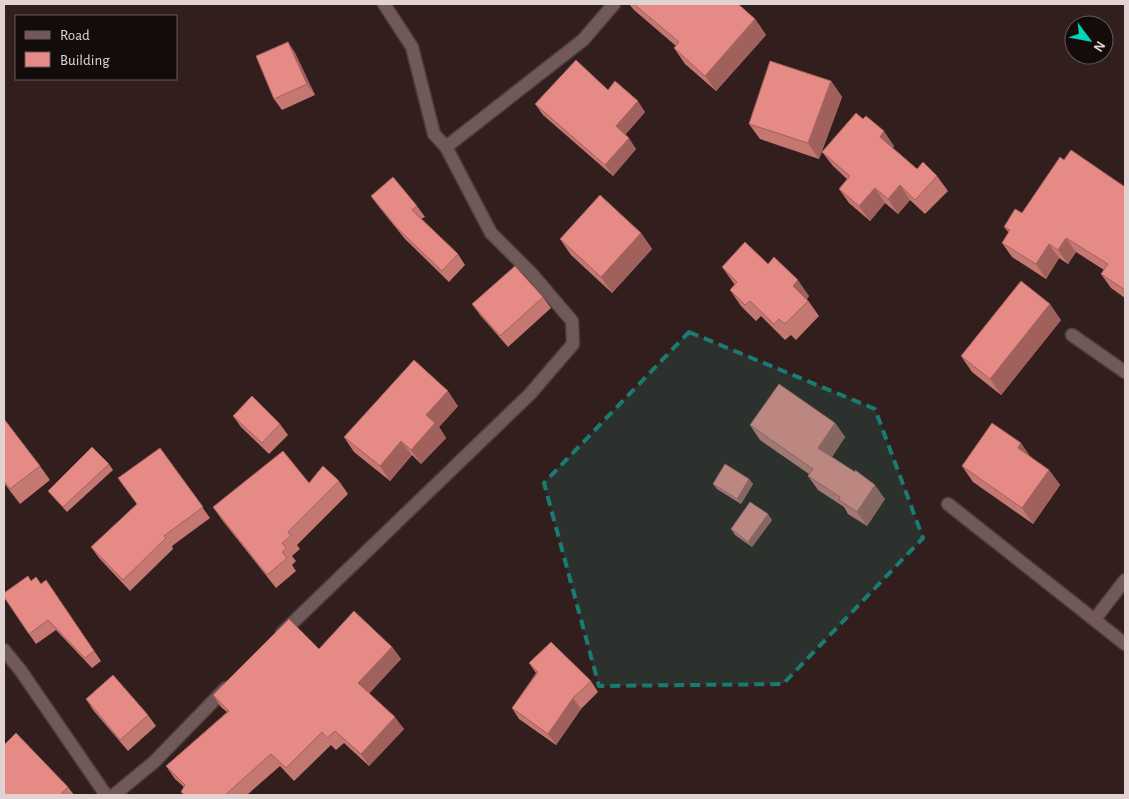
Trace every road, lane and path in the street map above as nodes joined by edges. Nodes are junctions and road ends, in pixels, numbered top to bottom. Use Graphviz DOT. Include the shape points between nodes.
graph roads {
  1 [pos="384,4"];
  2 [pos="614,4"];
  3 [pos="446,147"];
  4 [pos="1072,335"];
  5 [pos="1125,372"];
  6 [pos="948,504"];
  7 [pos="1125,580"];
  8 [pos="1094,619"];
  9 [pos="272,644"];
  10 [pos="1125,644"];
  11 [pos="4,650"];
  12 [pos="238,676"];
  13 [pos="106,795"];
  14 [pos="114,795"];
  1 -- 3 [label="street" via="412,47 434,134"];
  2 -- 3 [label="street" via="583,40"];
  3 -- 9 [label="street" via="491,233 572,321 573,344 530,394"];
  4 -- 5 [label="street"];
  6 -- 8 [label="street"];
  7 -- 8 [label="street"];
  8 -- 10 [label="street"];
  11 -- 13 [label="street"];
  12 -- 14 [label="street" via="154,762"];
}
